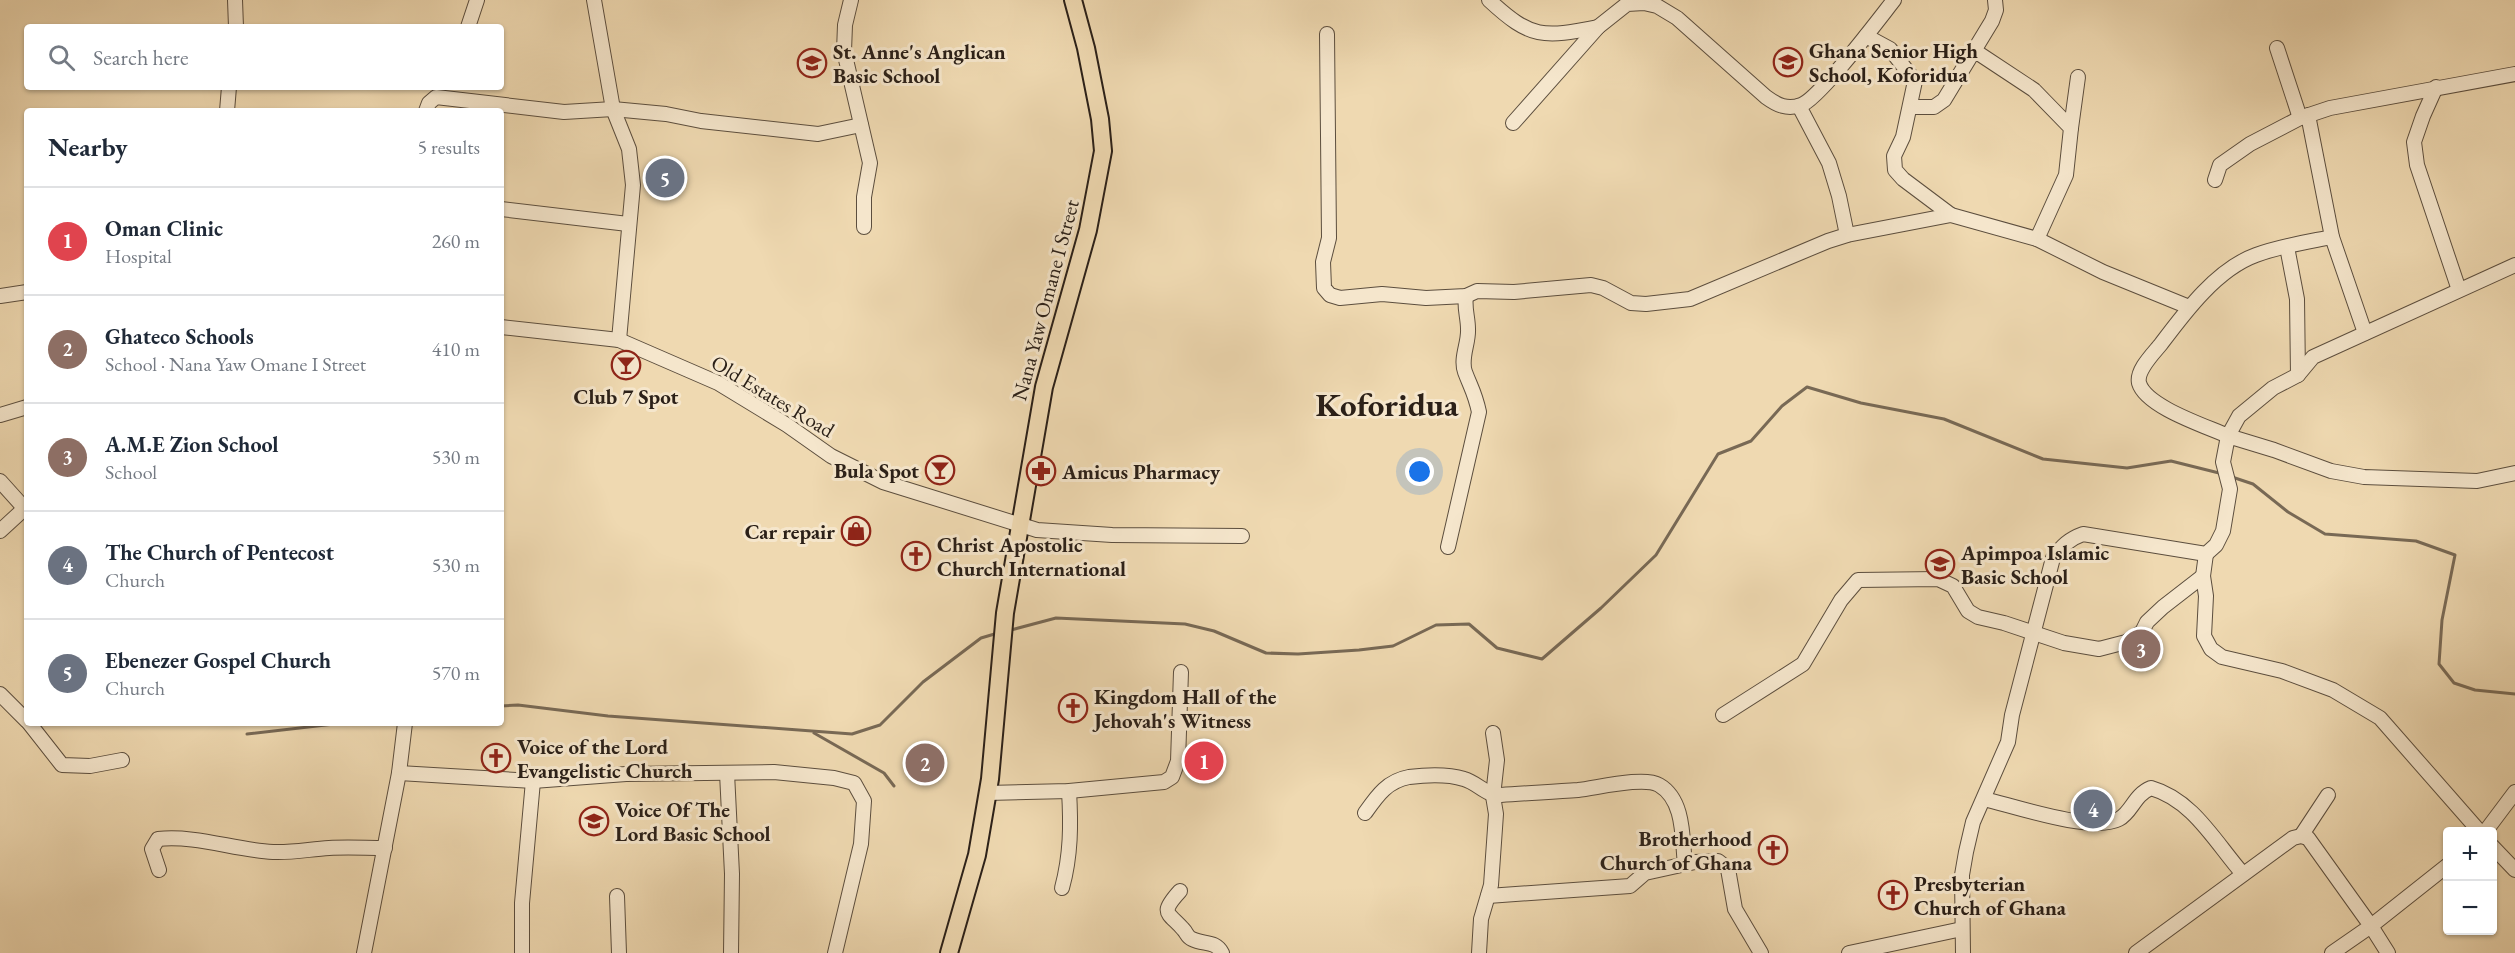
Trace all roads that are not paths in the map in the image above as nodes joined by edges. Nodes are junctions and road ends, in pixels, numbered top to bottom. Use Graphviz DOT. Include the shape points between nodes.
graph roads {
  1 [pos="235,0"];
  2 [pos="477,0"];
  3 [pos="594,0"];
  4 [pos="851,0"];
  5 [pos="1073,0"];
  6 [pos="1489,0"];
  7 [pos="1894,0"];
  8 [pos="1995,0"];
  9 [pos="236,24"];
  10 [pos="469,24"];
  11 [pos="1598,27"];
  12 [pos="1327,34"];
  13 [pos="1866,36"];
  14 [pos="2277,48"];
  15 [pos="1975,51"];
  16 [pos="2515,74"];
  17 [pos="2078,77"];
  18 [pos="2436,87"];
  19 [pos="229,90"];
  20 [pos="456,93"];
  21 [pos="1799,106"];
  22 [pos="1911,106"];
  23 [pos="227,108"];
  24 [pos="427,108"];
  25 [pos="613,109"];
  26 [pos="2304,116"];
  27 [pos="1513,123"];
  28 [pos="861,125"];
  29 [pos="2071,128"];
  30 [pos="2215,180"];
  31 [pos="504,209"];
  32 [pos="1951,215"];
  33 [pos="628,224"];
  34 [pos="864,227"];
  35 [pos="1847,235"];
  36 [pos="2332,237"];
  37 [pos="2037,239"];
  38 [pos="2287,247"];
  39 [pos="2515,265"];
  40 [pos="2459,290"];
  41 [pos="24,292"];
  42 [pos="0,296"];
  43 [pos="1466,296"];
  44 [pos="2189,307"];
  45 [pos="504,327"];
  46 [pos="2365,333"];
  47 [pos="619,340"];
  48 [pos="2298,375"];
  49 [pos="24,407"];
  50 [pos="0,415"];
  51 [pos="2228,436"];
  52 [pos="2515,473"];
  53 [pos="0,481"];
  54 [pos="24,509"];
  55 [pos="24,511"];
  56 [pos="1019,524"];
  57 [pos="0,531"];
  58 [pos="1242,536"];
  59 [pos="1448,547"];
  60 [pos="2206,554"];
  61 [pos="2203,576"];
  62 [pos="2034,633"];
  63 [pos="1181,672"];
  64 [pos="0,694"];
  65 [pos="1723,715"];
  66 [pos="24,718"];
  67 [pos="31,726"];
  68 [pos="405,726"];
  69 [pos="1493,733"];
  70 [pos="122,760"];
  71 [pos="399,773"];
  72 [pos="727,773"];
  73 [pos="534,781"];
  74 [pos="1069,791"];
  75 [pos="2515,792"];
  76 [pos="987,793"];
  77 [pos="2328,795"];
  78 [pos="1492,796"];
  79 [pos="1984,799"];
  80 [pos="1365,813"];
  81 [pos="2476,827"];
  82 [pos="2488,827"];
  83 [pos="2301,836"];
  84 [pos="385,849"];
  85 [pos="2497,850"];
  86 [pos="1685,865"];
  87 [pos="2443,869"];
  88 [pos="159,870"];
  89 [pos="2515,870"];
  90 [pos="2243,874"];
  91 [pos="1062,888"];
  92 [pos="1180,891"];
  93 [pos="617,896"];
  94 [pos="1488,896"];
  95 [pos="2371,926"];
  96 [pos="1962,929"];
  97 [pos="364,953"];
  98 [pos="522,953"];
  99 [pos="619,953"];
  100 [pos="731,953"];
  101 [pos="835,953"];
  102 [pos="949,953"];
  103 [pos="1222,953"];
  104 [pos="1479,953"];
  105 [pos="1761,953"];
  106 [pos="1850,953"];
  107 [pos="1963,953"];
  108 [pos="2136,953"];
  109 [pos="2332,953"];
  110 [pos="2388,953"];
  1 -- 9 [label="street"];
  2 -- 10 [label="street"];
  3 -- 25 [label="street"];
  4 -- 28 [label="street" via="844,51"];
  5 -- 56 [label="main road, Nana Yaw Omane I Street" via="1091,72 1103,151 1088,230 1044,387"];
  6 -- 11 [label="street" via="1517,24 1541,34 1558,35"];
  7 -- 13 [label="street"];
  8 -- 15 [label="street" via="1996,10"];
  11 -- 21 [label="street" via="1627,4 1658,6 1677,18 1776,105"];
  11 -- 27 [label="street"];
  12 -- 43 [label="street" via="1329,238 1323,262 1324,288 1340,298 1382,294"];
  13 -- 21 [label="street" via="1815,95"];
  13 -- 22 [label="street" via="1890,49 1910,73 1915,81"];
  14 -- 26 [label="street"];
  15 -- 22 [label="street" via="1939,105"];
  15 -- 29 [label="street" via="2034,90"];
  16 -- 18 [label="street"];
  17 -- 29 [label="street"];
  18 -- 26 [label="street"];
  18 -- 40 [label="street" via="2415,142 2417,165"];
  19 -- 23 [label="street"];
  20 -- 24 [label="street" via="436,97"];
  20 -- 25 [label="street" via="564,112"];
  21 -- 35 [label="street" via="1829,163"];
  22 -- 32 [label="street" via="1894,156 1895,170"];
  25 -- 28 [label="street" via="818,134"];
  25 -- 33 [label="street" via="629,149 633,185"];
  26 -- 30 [label="street" via="2250,144 2220,165"];
  26 -- 36 [label="street"];
  28 -- 34 [label="street" via="870,163"];
  29 -- 37 [label="street" via="2066,175"];
  31 -- 33 [label="street"];
  32 -- 35 [label="street"];
  32 -- 37 [label="street"];
  33 -- 47 [label="street"];
  35 -- 43 [label="street" via="1690,299 1631,303 1591,285 1477,291"];
  36 -- 38 [label="street"];
  36 -- 46 [label="street"];
  37 -- 44 [label="street" via="2103,272"];
  38 -- 44 [label="street" via="2255,255 2218,278"];
  38 -- 48 [label="street" via="2297,299"];
  39 -- 40 [label="street"];
  40 -- 46 [label="street"];
  41 -- 42 [label="street"];
  43 -- 59 [label="street" via="1464,370 1476,393 1479,412"];
  44 -- 51 [label="street" via="2146,363 2139,383 2146,394 2166,408"];
  45 -- 47 [label="street, Old Estates Road"];
  46 -- 48 [label="street" via="2313,357"];
  47 -- 56 [label="street, Old Estates Road" via="718,383 831,456 883,482"];
  48 -- 51 [label="street" via="2273,388 2238,416"];
  49 -- 50 [label="street"];
  51 -- 52 [label="street" via="2331,471 2364,477 2478,481"];
  51 -- 60 [label="street" via="2223,462 2230,489 2223,531"];
  53 -- 54 [label="street"];
  55 -- 57 [label="street"];
  56 -- 58 [label="street, Old Estates Road" via="1037,530 1112,535"];
  56 -- 76 [label="main road, Nana Yaw Omane I Street" via="1000,650"];
  60 -- 61 [label="street"];
  60 -- 62 [label="street" via="2083,534 2071,538 2053,558"];
  61 -- 62 [label="street" via="2126,642 2098,649"];
  61 -- 81 [label="street" via="2204,636 2211,649 2222,657 2282,671 2333,690 2380,718"];
  62 -- 65 [label="street" via="1978,617 1968,611 1953,586 1938,579 1858,579 1803,664"];
  62 -- 79 [label="street" via="2008,742"];
  63 -- 74 [label="street" via="1178,761 1172,777 1153,784"];
  64 -- 66 [label="street"];
  67 -- 70 [label="street" via="62,765 90,766"];
  68 -- 71 [label="street"];
  69 -- 78 [label="street" via="1497,760"];
  71 -- 73 [label="street"];
  71 -- 84 [label="street"];
  72 -- 73 [label="street" via="626,774"];
  72 -- 100 [label="street"];
  72 -- 101 [label="street" via="774,772 854,783 864,801 861,844"];
  73 -- 98 [label="street" via="522,903"];
  74 -- 76 [label="street"];
  74 -- 91 [label="street" via="1071,831"];
  75 -- 82 [label="street"];
  76 -- 102 [label="main road" via="977,855"];
  77 -- 83 [label="street"];
  78 -- 80 [label="street" via="1464,779 1407,777 1383,788"];
  78 -- 86 [label="street" via="1628,783 1657,784 1675,802"];
  78 -- 94 [label="street" via="1496,814"];
  79 -- 90 [label="street" via="2093,824 2120,819 2143,791 2151,788 2166,792 2193,812"];
  79 -- 96 [label="street" via="1973,822 1962,874"];
  83 -- 90 [label="street"];
  83 -- 95 [label="street" via="2308,838"];
  84 -- 88 [label="street" via="275,853 167,838 158,839 152,849"];
  84 -- 97 [label="street"];
  85 -- 89 [label="street"];
  86 -- 94 [label="street" via="1645,873 1630,886"];
  86 -- 105 [label="street" via="1718,861 1724,864 1735,909"];
  87 -- 95 [label="street"];
  90 -- 108 [label="street"];
  92 -- 103 [label="street" via="1168,906 1170,918 1190,938 1216,945"];
  93 -- 99 [label="street"];
  94 -- 104 [label="street" via="1481,919"];
  95 -- 109 [label="street"];
  95 -- 110 [label="street"];
  96 -- 106 [label="street"];
  96 -- 107 [label="street"];
}
